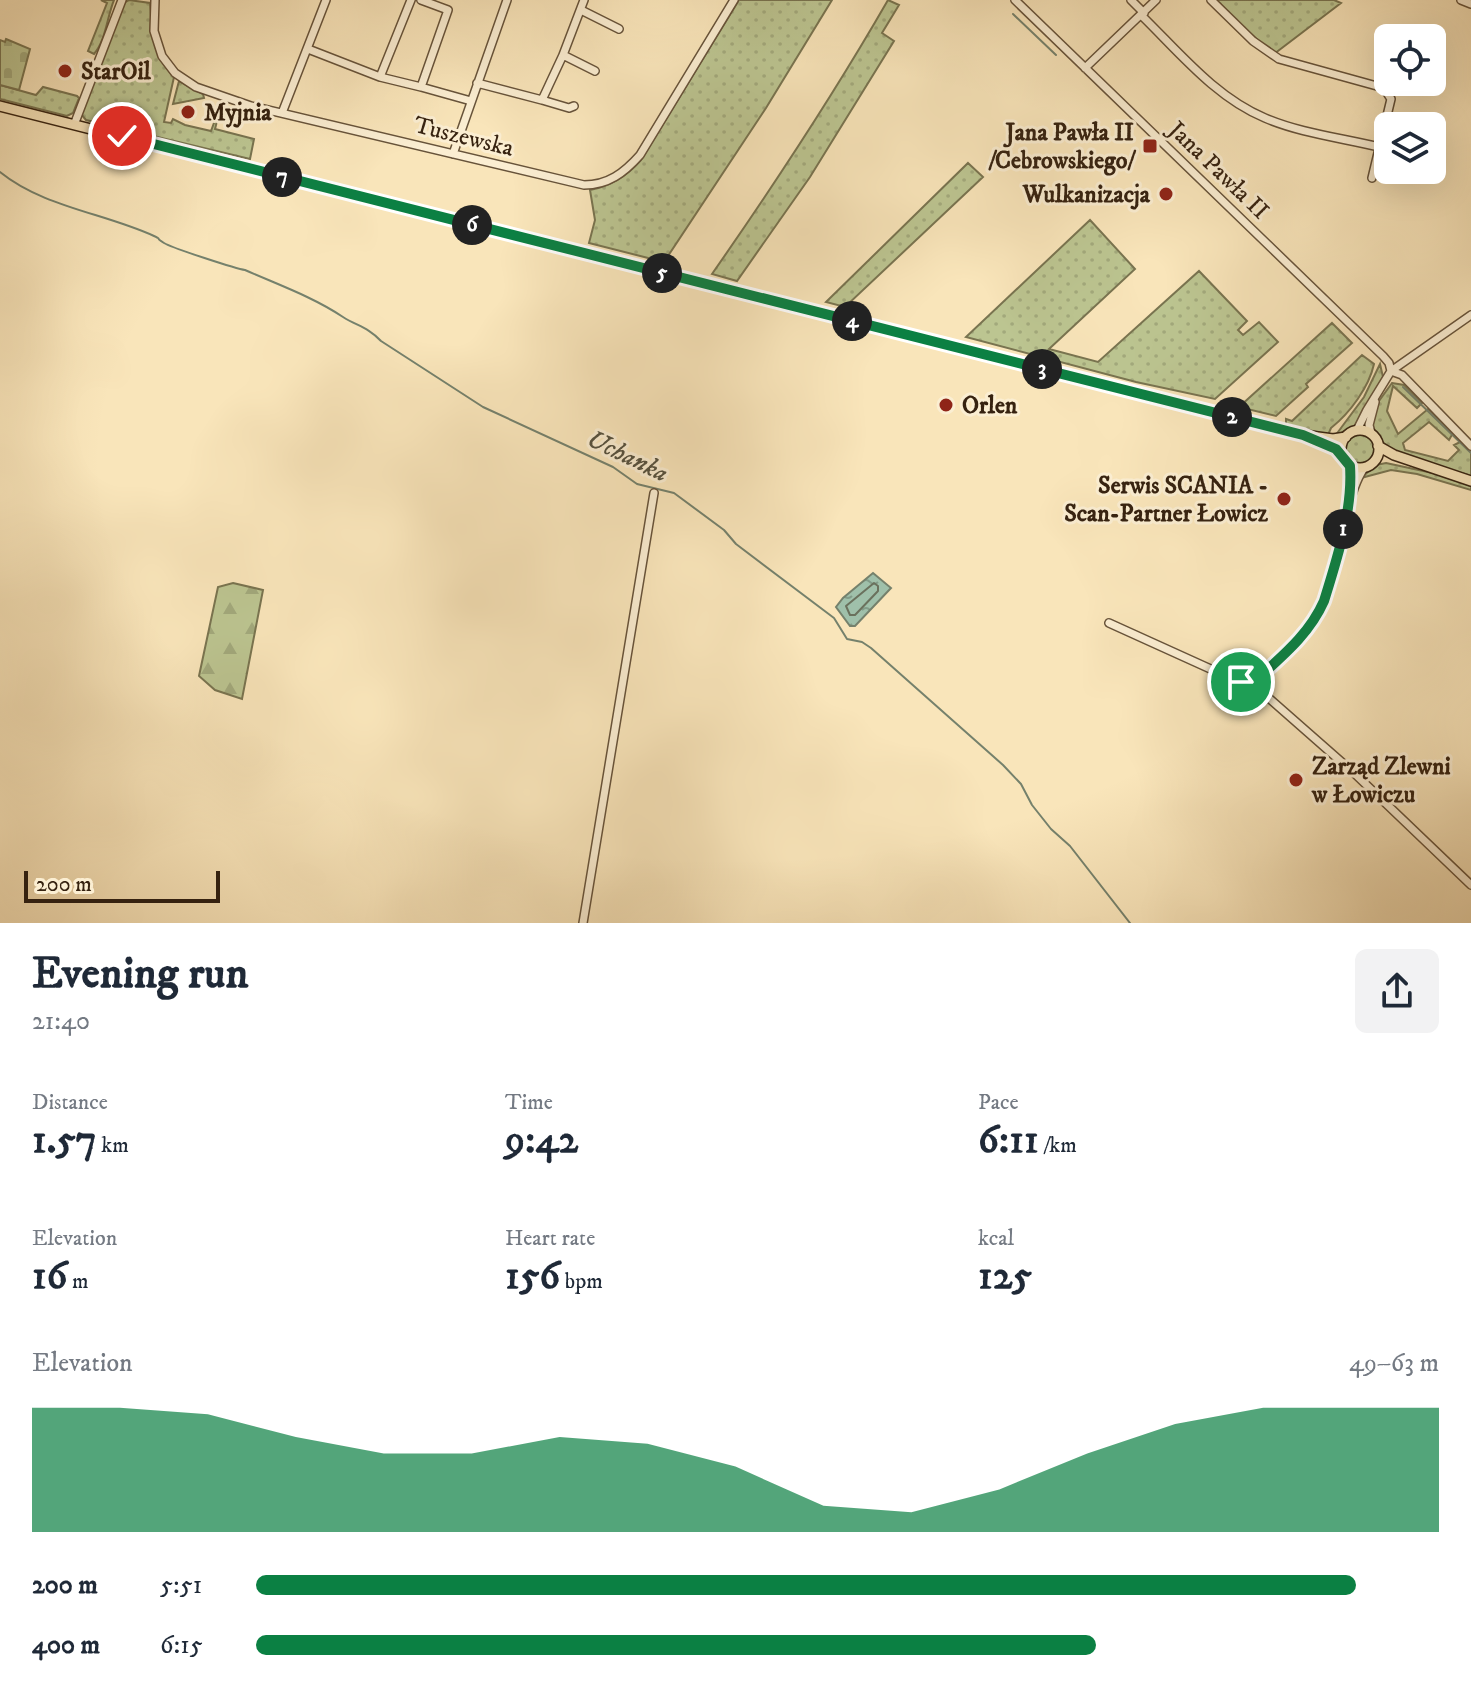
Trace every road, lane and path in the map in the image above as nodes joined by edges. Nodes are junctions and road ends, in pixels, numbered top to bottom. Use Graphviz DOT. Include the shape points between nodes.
graph roads {
  1 [pos="122,0"];
  2 [pos="155,0"];
  3 [pos="326,0"];
  4 [pos="411,0"];
  5 [pos="421,0"];
  6 [pos="507,0"];
  7 [pos="584,0"];
  8 [pos="722,0"];
  9 [pos="1015,0"];
  10 [pos="1131,0"];
  11 [pos="1156,0"];
  12 [pos="1211,0"];
  13 [pos="1461,0"];
  14 [pos="733,3"];
  15 [pos="1471,4"];
  16 [pos="581,10"];
  17 [pos="1142,14"];
  18 [pos="619,29"];
  19 [pos="308,49"];
  20 [pos="563,55"];
  21 [pos="1085,68"];
  22 [pos="595,71"];
  23 [pos="380,77"];
  24 [pos="477,83"];
  25 [pos="421,87"];
  26 [pos="468,100"];
  27 [pos="542,100"];
  28 [pos="0,106"];
  29 [pos="574,106"];
  30 [pos="1388,112"];
  31 [pos="282,113"];
  32 [pos="74,125"];
  33 [pos="1374,146"];
  34 [pos="453,154"];
  35 [pos="1374,169"];
  36 [pos="1372,178"];
  37 [pos="1471,315"];
  38 [pos="1391,371"];
  39 [pos="1376,396"];
  40 [pos="1357,430"];
  41 [pos="1371,433"];
  42 [pos="1303,435"];
  43 [pos="1346,437"];
  44 [pos="1378,446"];
  45 [pos="1471,446"];
  46 [pos="1342,454"];
  47 [pos="1375,460"];
  48 [pos="1419,465"];
  49 [pos="1350,466"];
  50 [pos="1364,468"];
  51 [pos="1471,481"];
  52 [pos="654,493"];
  53 [pos="1349,505"];
  54 [pos="1109,623"];
  55 [pos="1255,681"];
  56 [pos="1471,885"];
  57 [pos="583,923"];
  1 -- 32 [label="street"];
  2 -- 31 [label="street, Tuszewska" via="155,37 175,73 217,95"];
  3 -- 19 [label="street"];
  4 -- 23 [label="street"];
  5 -- 25 [label="street" via="448,10"];
  6 -- 24 [label="street"];
  7 -- 16 [label="street"];
  8 -- 14 [label="street"];
  9 -- 21 [label="street, Jana Pawła II"];
  10 -- 17 [label="street"];
  11 -- 17 [label="street"];
  12 -- 30 [label="street" via="1279,59 1384,88 1391,99"];
  13 -- 15 [label="street"];
  14 -- 34 [label="street, Tuszewska" via="640,155 610,180 572,183"];
  16 -- 18 [label="street"];
  16 -- 20 [label="street"];
  17 -- 21 [label="street"];
  17 -- 33 [label="street" via="1240,105 1267,119"];
  19 -- 23 [label="street"];
  19 -- 31 [label="street"];
  20 -- 22 [label="street"];
  20 -- 27 [label="street"];
  21 -- 38 [label="street, Jana Pawła II" via="1383,356"];
  23 -- 25 [label="street"];
  24 -- 26 [label="street"];
  24 -- 27 [label="street"];
  25 -- 26 [label="street"];
  26 -- 34 [label="street"];
  27 -- 29 [label="street"];
  28 -- 32 [label="main road"];
  31 -- 34 [label="street, Tuszewska"];
  32 -- 42 [label="main road"];
  35 -- 36 [label="street"];
  37 -- 38 [label="street"];
  38 -- 39 [label="street"];
  38 -- 45 [label="street, Jana Pawła II" via="1402,375"];
  39 -- 40 [label="street"];
  39 -- 41 [label="street"];
  40 -- 41 [label="main road"];
  40 -- 43 [label="main road"];
  41 -- 44 [label="main road"];
  42 -- 43 [label="main road"];
  42 -- 46 [label="main road"];
  43 -- 46 [label="main road"];
  44 -- 47 [label="main road"];
  44 -- 48 [label="main road"];
  46 -- 49 [label="main road"];
  47 -- 48 [label="main road"];
  47 -- 50 [label="main road"];
  48 -- 51 [label="main road"];
  49 -- 50 [label="main road"];
  49 -- 53 [label="street"];
  50 -- 53 [label="street"];
  52 -- 57 [label="street"];
  53 -- 55 [label="street" via="1318,615 1301,639"];
  54 -- 55 [label="street" via="1243,683"];
  55 -- 56 [label="street"];
}
